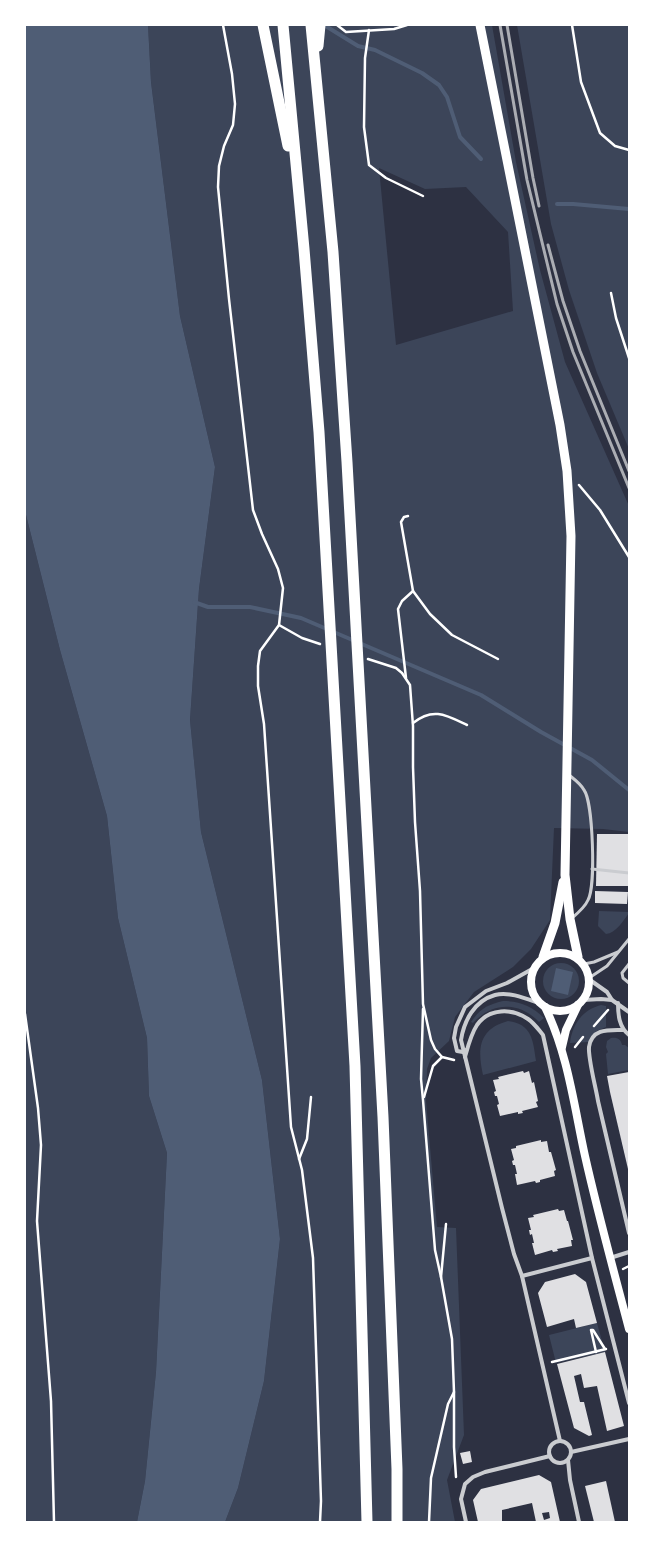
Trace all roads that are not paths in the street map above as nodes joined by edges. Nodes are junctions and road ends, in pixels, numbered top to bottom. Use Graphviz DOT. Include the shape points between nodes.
graph roads {
  1 [pos="263,25"];
  2 [pos="283,25"];
  3 [pos="311,25"];
  4 [pos="320,25"];
  5 [pos="480,25"];
  6 [pos="316,67"];
  7 [pos="299,196"];
  8 [pos="567,773"];
  9 [pos="592,869"];
  10 [pos="629,873"];
  11 [pos="565,875"];
  12 [pos="570,919"];
  13 [pos="629,940"];
  14 [pos="628,944"];
  15 [pos="619,951"];
  16 [pos="543,957"];
  17 [pos="581,961"];
  18 [pos="629,964"];
  19 [pos="534,968"];
  20 [pos="590,979"];
  21 [pos="629,983"];
  22 [pos="612,1000"];
  23 [pos="580,1003"];
  24 [pos="618,1003"];
  25 [pos="543,1006"];
  26 [pos="629,1012"];
  27 [pos="623,1030"];
  28 [pos="629,1035"];
  29 [pos="562,1048"];
  30 [pos="465,1050"];
  31 [pos="629,1233"];
  32 [pos="629,1252"];
  33 [pos="592,1258"];
  34 [pos="610,1258"];
  35 [pos="522,1276"];
  36 [pos="629,1329"];
  37 [pos="629,1403"];
  38 [pos="629,1439"];
  39 [pos="560,1441"];
  40 [pos="571,1452"];
  41 [pos="550,1456"];
  42 [pos="568,1460"];
  43 [pos="367,1522"];
  44 [pos="397,1522"];
  45 [pos="466,1522"];
  46 [pos="579,1522"];
  1 -- 7 [label="highway"];
  2 -- 7 [label="highway"];
  3 -- 6 [label="highway"];
  4 -- 6 [label="highway"];
  5 -- 8 [label="main road" via="567,471 571,536"];
  6 -- 44 [label="highway" via="334,252 359,672 383,1117"];
  7 -- 43 [label="highway" via="319,432 355,1066"];
  8 -- 9 [label="lane" via="584,790 589,801"];
  8 -- 11 [label="main road"];
  9 -- 10 [label="lane"];
  9 -- 12 [label="lane" via="589,900"];
  11 -- 12 [label="main road"];
  11 -- 16 [label="main road" via="555,923"];
  12 -- 17 [label="main road"];
  13 -- 14 [label="lane"];
  14 -- 15 [label="lane"];
  15 -- 17 [label="lane"];
  15 -- 20 [label="lane" via="607,966"];
  16 -- 17 [label="main road" via="563,952"];
  16 -- 19 [label="main road"];
  17 -- 20 [label="main road"];
  18 -- 21 [label="lane" via="622,973 623,978"];
  19 -- 25 [label="main road" via="531,985 536,998"];
  19 -- 30 [label="street" via="486,991 466,1007 456,1027 454,1038 457,1050"];
  20 -- 22 [label="street" via="607,992"];
  20 -- 23 [label="main road" via="588,992"];
  22 -- 23 [label="street" via="601,999"];
  22 -- 24 [label="street"];
  23 -- 25 [label="main road" via="567,1011 551,1010"];
  23 -- 29 [label="main road" via="566,1030"];
  24 -- 26 [label="street"];
  24 -- 27 [label="street" via="618,1016"];
  25 -- 29 [label="main road" via="553,1023"];
  25 -- 30 [label="street" via="526,998 509,995 495,995 482,1002 466,1020 461,1040"];
  27 -- 28 [label="street"];
  27 -- 31 [label="street" via="601,1031 589,1046 593,1078"];
  29 -- 34 [label="main road"];
  30 -- 33 [label="street" via="477,1024 495,1012 505,1011 528,1018 543,1035"];
  30 -- 35 [label="street" via="465,1059 502,1208"];
  32 -- 34 [label="street"];
  33 -- 35 [label="street"];
  33 -- 37 [label="street"];
  34 -- 36 [label="main road"];
  35 -- 39 [label="street"];
  38 -- 40 [label="street"];
  39 -- 40 [label="street" via="568,1444"];
  39 -- 41 [label="street" via="551,1446"];
  40 -- 42 [label="street"];
  41 -- 42 [label="street" via="558,1463"];
  41 -- 45 [label="street" via="473,1477 465,1484 461,1499"];
  42 -- 46 [label="street"];
}
